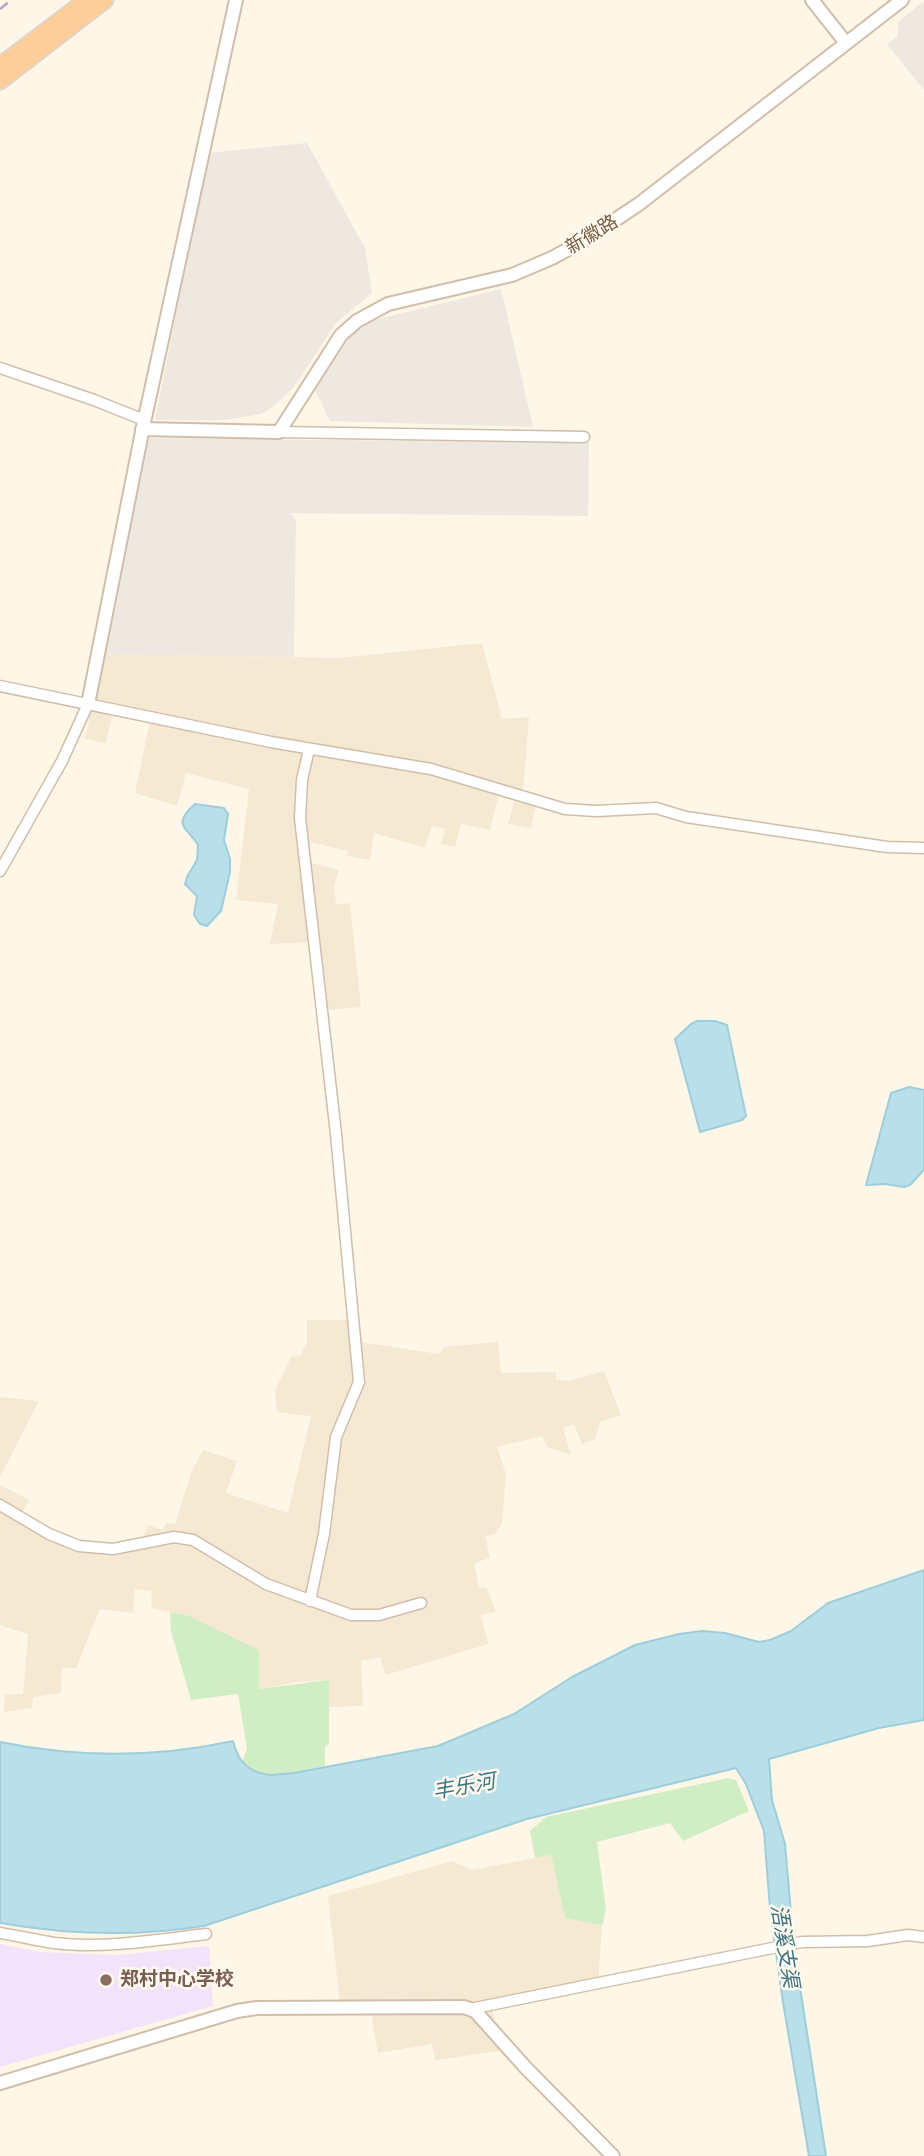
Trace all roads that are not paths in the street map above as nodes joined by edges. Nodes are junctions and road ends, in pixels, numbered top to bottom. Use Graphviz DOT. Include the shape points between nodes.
graph roads {
  1 [pos="86,0"];
  2 [pos="105,0"];
  3 [pos="236,0"];
  4 [pos="812,0"];
  5 [pos="902,0"];
  6 [pos="846,43"];
  7 [pos="0,66"];
  8 [pos="0,81"];
  9 [pos="0,368"];
  10 [pos="143,425"];
  11 [pos="279,432"];
  12 [pos="584,437"];
  13 [pos="0,686"];
  14 [pos="88,704"];
  15 [pos="309,749"];
  16 [pos="924,848"];
  17 [pos="0,871"];
  18 [pos="0,1505"];
  19 [pos="310,1601"];
  20 [pos="421,1603"];
  21 [pos="0,1933"];
  22 [pos="206,1934"];
  23 [pos="924,1937"];
  24 [pos="470,2008"];
  25 [pos="219,2015"];
  26 [pos="0,2074"];
  27 [pos="0,2083"];
  28 [pos="613,2156"];
  1 -- 7 [label="highway"];
  2 -- 8 [label="highway"];
  3 -- 10 [label="street"];
  4 -- 6 [label="street"];
  5 -- 6 [label="street, 新徽路"];
  6 -- 11 [label="street, 新徽路" via="639,204 585,240 512,275 388,304 357,321 341,335"];
  9 -- 10 [label="street" via="94,400"];
  10 -- 11 [label="street"];
  10 -- 14 [label="street"];
  11 -- 12 [label="street"];
  13 -- 14 [label="street"];
  14 -- 15 [label="street"];
  14 -- 17 [label="street" via="62,761"];
  15 -- 16 [label="street" via="431,769 565,809 656,808 686,817 887,847"];
  15 -- 19 [label="street" via="300,818 359,1382 335,1437 324,1534"];
  18 -- 19 [label="street" via="79,1546 113,1549 174,1537 193,1540 266,1584"];
  19 -- 20 [label="street" via="366,1617"];
  21 -- 22 [label="street" via="89,1944"];
  23 -- 24 [label="street" via="797,1944"];
  24 -- 25 [label="street" via="257,2008"];
  24 -- 28 [label="street"];
  25 -- 26 [label="street" via="195,2017"];
  25 -- 27 [label="street"];
}
